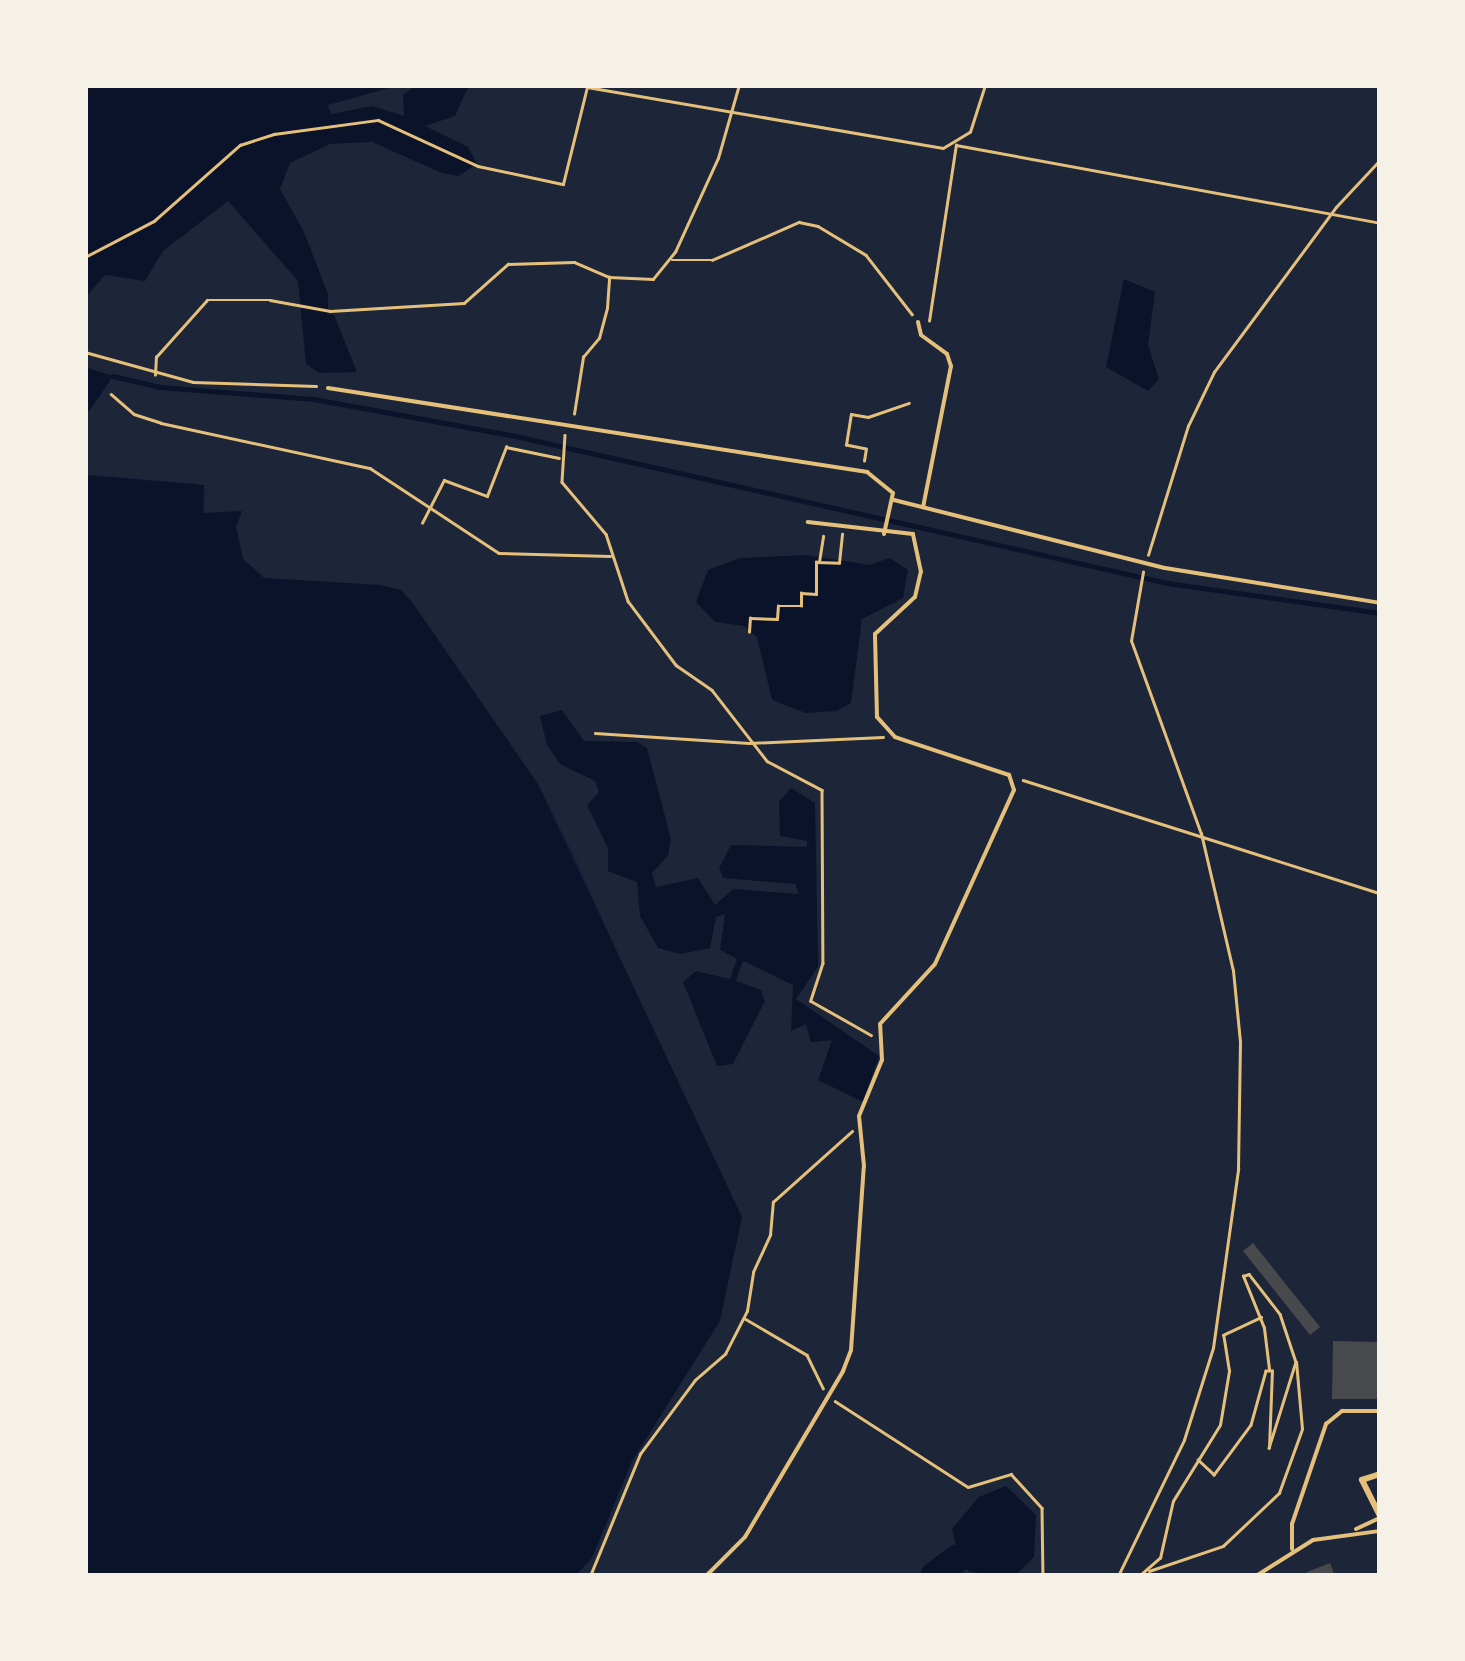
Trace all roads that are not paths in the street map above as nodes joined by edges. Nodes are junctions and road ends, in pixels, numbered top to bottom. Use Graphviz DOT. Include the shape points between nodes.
graph roads {
  1 [pos="918,322"];
  2 [pos="328,388"];
  3 [pos="894,500"];
  4 [pos="923,507"];
  5 [pos="808,522"];
  6 [pos="885,530"];
  7 [pos="1380,603"];
  8 [pos="1380,1412"];
  9 [pos="1380,1474"];
  10 [pos="1380,1517"];
  11 [pos="1351,1531"];
  12 [pos="1380,1531"];
  13 [pos="1292,1549"];
  14 [pos="706,1576"];
  15 [pos="1256,1576"];
  1 -- 4 [label="lane" via="926,342 948,354 950,366"];
  2 -- 3 [label="lane" via="867,472 886,484"];
  3 -- 4 [label="lane"];
  3 -- 6 [label="lane"];
  4 -- 7 [label="lane" via="1294,594"];
  5 -- 6 [label="lane"];
  6 -- 14 [label="lane" via="913,534 921,572 915,597 875,634 877,717 895,736 1009,775 1014,790 935,964 880,1024 882,1060 859,1124 864,1166 851,1350 745,1537"];
  8 -- 13 [label="lane" via="1342,1411 1326,1424 1292,1524"];
  9 -- 10 [label="street" via="1362,1480"];
  10 -- 11 [label="lane"];
  11 -- 12 [label="lane"];
  11 -- 13 [label="lane"];
  13 -- 15 [label="lane"];
}
